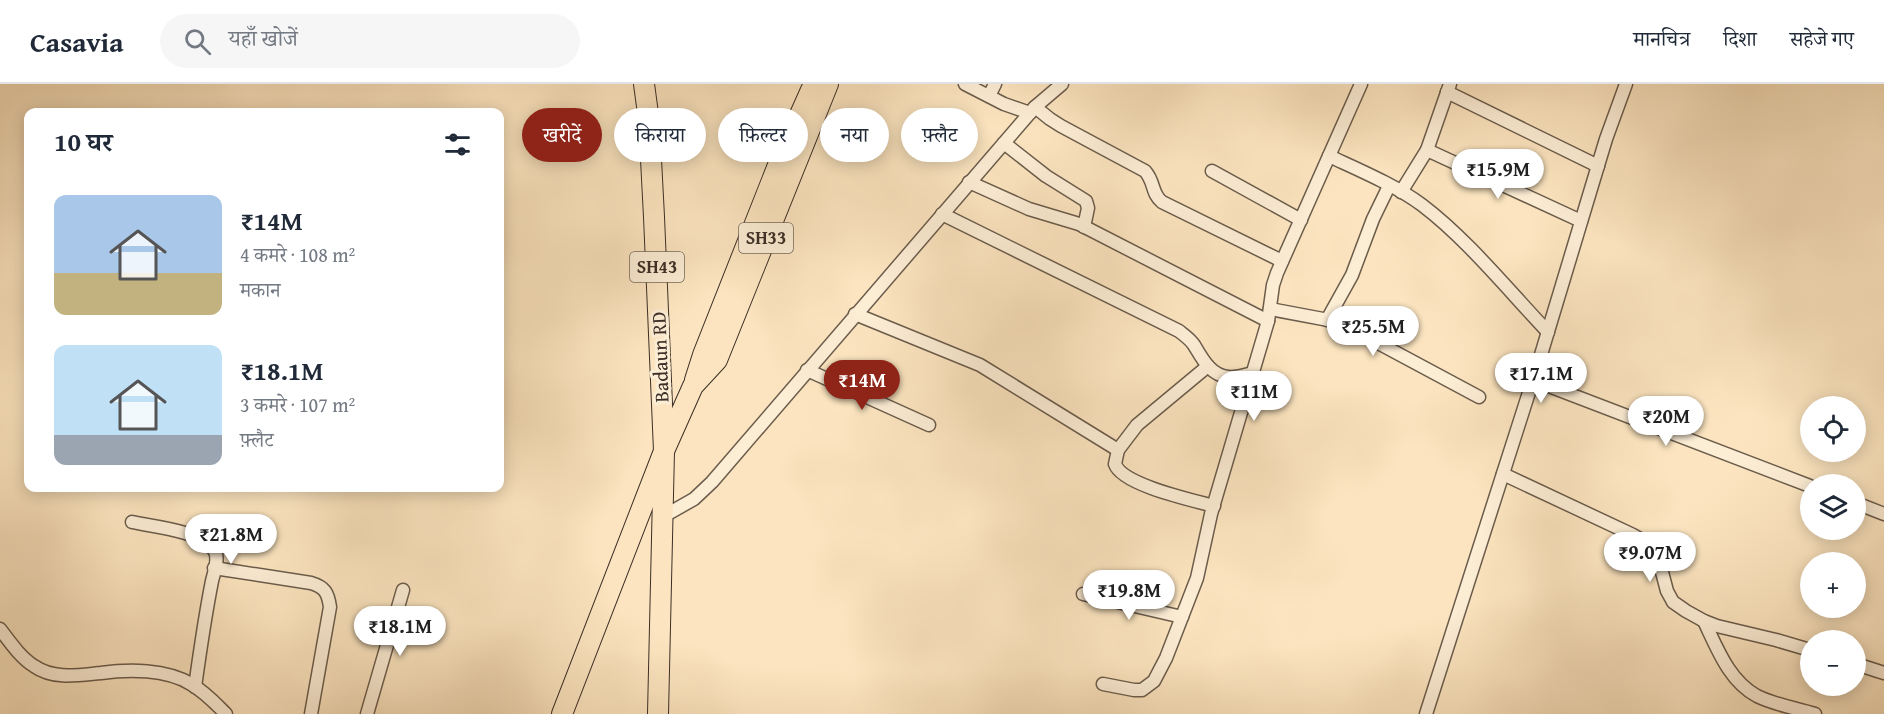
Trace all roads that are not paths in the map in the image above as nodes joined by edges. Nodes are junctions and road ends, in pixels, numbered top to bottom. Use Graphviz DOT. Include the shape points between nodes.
graph roads {
  1 [pos="644,84"];
  2 [pos="814,84"];
  3 [pos="828,84"];
  4 [pos="965,84"];
  5 [pos="995,84"];
  6 [pos="1062,84"];
  7 [pos="1360,84"];
  8 [pos="1625,84"];
  9 [pos="1449,88"];
  10 [pos="989,96"];
  11 [pos="1033,110"];
  12 [pos="1004,143"];
  13 [pos="1426,150"];
  14 [pos="1329,156"];
  15 [pos="1598,166"];
  16 [pos="1212,171"];
  17 [pos="969,182"];
  18 [pos="1389,186"];
  19 [pos="1401,192"];
  20 [pos="942,214"];
  21 [pos="1301,220"];
  22 [pos="1581,221"];
  23 [pos="1084,226"];
  24 [pos="1282,261"];
  25 [pos="855,314"];
  26 [pos="1269,315"];
  27 [pos="1327,320"];
  28 [pos="1548,332"];
  29 [pos="1208,366"];
  30 [pos="807,370"];
  31 [pos="1253,373"];
  32 [pos="1533,381"];
  33 [pos="693,386"];
  34 [pos="1479,397"];
  35 [pos="929,425"];
  36 [pos="1118,450"];
  37 [pos="664,451"];
  38 [pos="1503,474"];
  39 [pos="1800,482"];
  40 [pos="1214,506"];
  41 [pos="1866,507"];
  42 [pos="1884,514"];
  43 [pos="664,516"];
  44 [pos="132,522"];
  45 [pos="214,568"];
  46 [pos="403,590"];
  47 [pos="1083,594"];
  48 [pos="1182,618"];
  49 [pos="1704,621"];
  50 [pos="0,629"];
  51 [pos="1800,647"];
  52 [pos="1866,667"];
  53 [pos="1884,672"];
  54 [pos="1103,684"];
  55 [pos="195,687"];
  56 [pos="226,714"];
  57 [pos="311,714"];
  58 [pos="367,714"];
  59 [pos="562,714"];
  60 [pos="658,714"];
  61 [pos="1426,714"];
  62 [pos="1815,714"];
  1 -- 37 [label="main road, Badaun RD / SH43"];
  2 -- 33 [label="main road, SH33"];
  3 -- 33 [label="main road, SH33" via="717,360"];
  4 -- 10 [label="street"];
  5 -- 10 [label="street"];
  6 -- 11 [label="street"];
  7 -- 14 [label="street"];
  8 -- 15 [label="street"];
  9 -- 13 [label="street"];
  9 -- 15 [label="street"];
  10 -- 11 [label="street"];
  11 -- 12 [label="street"];
  11 -- 24 [label="street" via="1145,171 1162,202"];
  12 -- 17 [label="street"];
  12 -- 23 [label="street" via="1086,201"];
  13 -- 19 [label="street"];
  13 -- 22 [label="street"];
  14 -- 18 [label="street"];
  14 -- 21 [label="street"];
  15 -- 22 [label="street"];
  16 -- 21 [label="street"];
  17 -- 20 [label="street"];
  17 -- 23 [label="street" via="1029,209"];
  18 -- 19 [label="street"];
  18 -- 27 [label="street" via="1349,281"];
  19 -- 28 [label="street" via="1452,232"];
  20 -- 25 [label="street"];
  20 -- 29 [label="street" via="1179,331"];
  21 -- 24 [label="street"];
  22 -- 28 [label="street"];
  23 -- 26 [label="street"];
  24 -- 26 [label="street" via="1273,285"];
  25 -- 30 [label="street"];
  25 -- 36 [label="street" via="980,365"];
  26 -- 27 [label="street"];
  26 -- 31 [label="street"];
  27 -- 34 [label="street" via="1347,326"];
  28 -- 32 [label="street"];
  29 -- 31 [label="street" via="1229,377"];
  29 -- 36 [label="street" via="1137,425"];
  30 -- 35 [label="street"];
  30 -- 43 [label="street" via="701,493"];
  31 -- 40 [label="street"];
  32 -- 38 [label="street"];
  32 -- 39 [label="street"];
  33 -- 37 [label="main road, SH33"];
  36 -- 40 [label="street" via="1115,464 1120,474"];
  37 -- 43 [label="main road, SH33"];
  37 -- 59 [label="main road, SH33"];
  38 -- 49 [label="street" via="1647,543 1658,557 1673,602"];
  38 -- 61 [label="street"];
  40 -- 48 [label="street" via="1197,578"];
  41 -- 42 [label="street"];
  43 -- 60 [label="main road, SH33"];
  44 -- 45 [label="street" via="203,540 215,551"];
  45 -- 55 [label="street"];
  45 -- 57 [label="street" via="311,583 328,594 330,607"];
  46 -- 58 [label="street"];
  47 -- 48 [label="street"];
  48 -- 54 [label="street" via="1166,658 1148,687 1134,690"];
  49 -- 51 [label="street"];
  49 -- 62 [label="street" via="1725,664 1741,683 1764,699"];
  50 -- 55 [label="street" via="34,667 50,673 69,676 139,671 181,679"];
  52 -- 53 [label="street"];
  55 -- 56 [label="street"];
}
